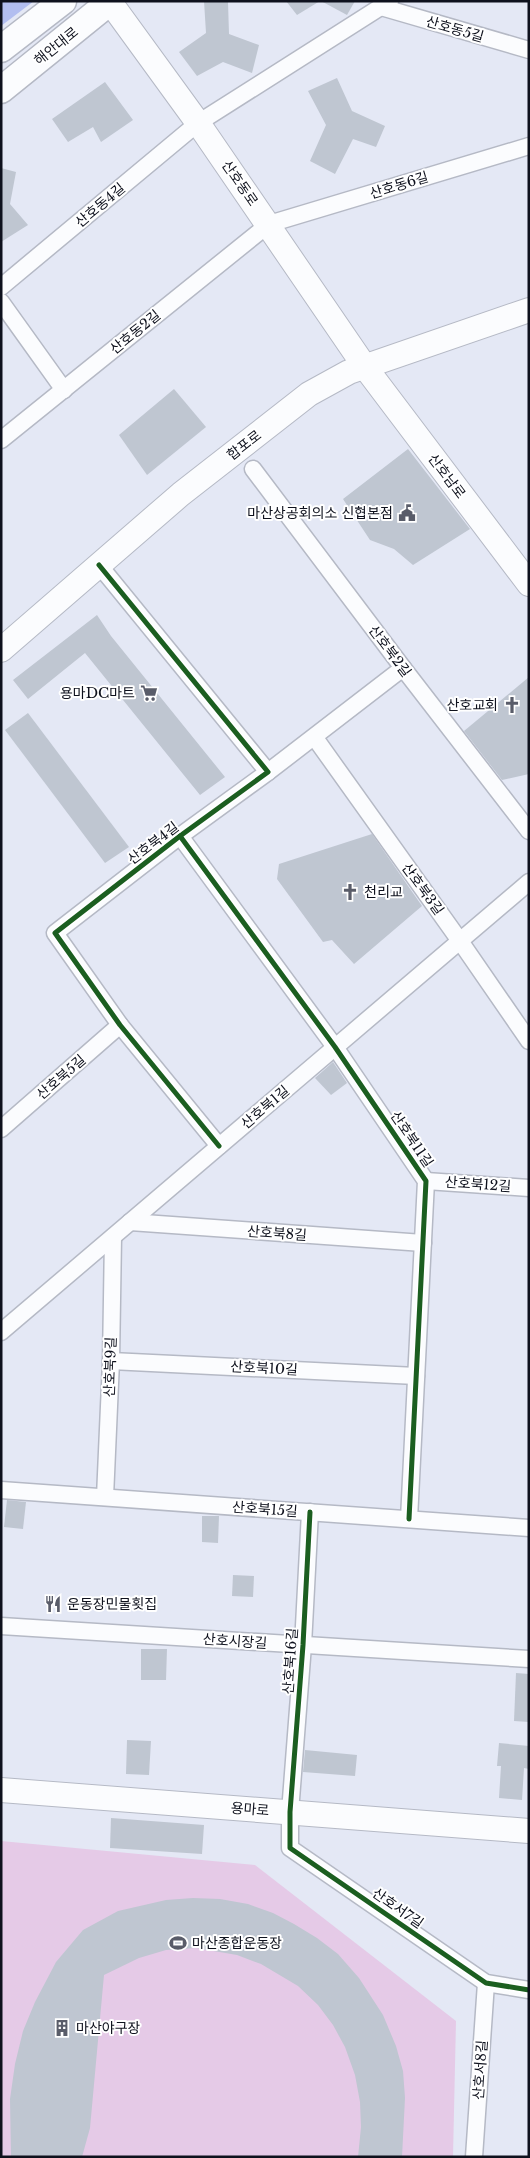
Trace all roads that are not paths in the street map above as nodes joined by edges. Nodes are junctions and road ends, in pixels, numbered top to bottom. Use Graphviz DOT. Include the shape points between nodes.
graph roads {
  1 [pos="63,1"];
  2 [pos="110,2"];
  3 [pos="385,4"];
  4 [pos="1,49"];
  5 [pos="529,50"];
  6 [pos="1,90"];
  7 [pos="198,123"];
  8 [pos="529,146"];
  9 [pos="269,224"];
  10 [pos="1,287"];
  11 [pos="1,302"];
  12 [pos="529,310"];
  13 [pos="365,367"];
  14 [pos="64,390"];
  15 [pos="1,440"];
  16 [pos="253,469"];
  17 [pos="99,565"];
  18 [pos="529,584"];
  19 [pos="1,650"];
  20 [pos="403,668"];
  21 [pos="315,738"];
  22 [pos="268,772"];
  23 [pos="529,831"];
  24 [pos="180,836"];
  25 [pos="529,882"];
  26 [pos="460,940"];
  27 [pos="120,1025"];
  28 [pos="529,1041"];
  29 [pos="335,1047"];
  30 [pos="4,1121"];
  31 [pos="219,1146"];
  32 [pos="426,1181"];
  33 [pos="529,1188"];
  34 [pos="130,1222"];
  35 [pos="112,1237"];
  36 [pos="423,1243"];
  37 [pos="1,1332"];
  38 [pos="111,1361"];
  39 [pos="416,1376"];
  40 [pos="1,1490"];
  41 [pos="105,1497"];
  42 [pos="310,1512"];
  43 [pos="409,1519"];
  44 [pos="529,1528"];
  45 [pos="1,1626"];
  46 [pos="303,1645"];
  47 [pos="529,1659"];
  48 [pos="1,1790"];
  49 [pos="290,1812"];
  50 [pos="529,1830"];
  51 [pos="486,1983"];
  52 [pos="529,1990"];
  53 [pos="474,2157"];
  1 -- 4 [label="main road"];
  2 -- 6 [label="main road, 해안대로"];
  2 -- 7 [label="main road, 산호동로"];
  3 -- 5 [label="street, 산호동5길"];
  3 -- 7 [label="street, 산호동4길"];
  7 -- 9 [label="main road, 산호동로"];
  7 -- 10 [label="street, 산호동4길"];
  8 -- 9 [label="street, 산호동6길"];
  9 -- 13 [label="main road, 산호동로"];
  9 -- 14 [label="street, 산호동2길"];
  11 -- 14 [label="street"];
  12 -- 13 [label="main road, 합포로"];
  13 -- 17 [label="main road, 합포로" via="309,394 180,494"];
  13 -- 18 [label="main road, 산호남로"];
  14 -- 15 [label="street, 산호동2길"];
  16 -- 20 [label="street, 산호북2길"];
  17 -- 19 [label="main road, 합포로"];
  17 -- 22 [label="street"];
  20 -- 21 [label="street, 산호북4길"];
  20 -- 23 [label="street, 산호북2길"];
  21 -- 22 [label="street, 산호북4길"];
  21 -- 26 [label="street, 산호북3길"];
  22 -- 24 [label="street, 산호북4길"];
  24 -- 27 [label="street, 산호북4길" via="54,933"];
  24 -- 29 [label="street, 산호북11길"];
  25 -- 26 [label="street, 산호북1길"];
  26 -- 28 [label="street, 산호북3길"];
  26 -- 29 [label="street, 산호북1길"];
  27 -- 30 [label="street, 산호북5길"];
  27 -- 31 [label="street, 산호북4길"];
  29 -- 31 [label="street, 산호북1길"];
  29 -- 32 [label="street, 산호북11길"];
  31 -- 34 [label="street, 산호북1길"];
  32 -- 33 [label="street, 산호북12길"];
  32 -- 36 [label="street, 산호북11길"];
  34 -- 35 [label="street, 산호북1길"];
  34 -- 36 [label="street, 산호북8길"];
  35 -- 37 [label="street, 산호북1길"];
  35 -- 38 [label="street, 산호북9길"];
  36 -- 39 [label="street, 산호북11길"];
  38 -- 39 [label="street, 산호북10길"];
  38 -- 41 [label="street, 산호북9길"];
  39 -- 43 [label="street, 산호북11길"];
  40 -- 41 [label="street, 산호북15길"];
  41 -- 42 [label="street, 산호북15길"];
  42 -- 43 [label="street, 산호북15길"];
  42 -- 46 [label="street, 산호북16길"];
  43 -- 44 [label="street, 산호북15길"];
  45 -- 46 [label="street, 산호시장길"];
  46 -- 47 [label="street, 산호시장길"];
  46 -- 49 [label="street, 산호북16길"];
  48 -- 49 [label="main road, 용마로"];
  49 -- 50 [label="main road, 용마로"];
  49 -- 51 [label="street, 산호서7길" via="290,1848"];
  51 -- 52 [label="street, 산호서7길"];
  51 -- 53 [label="street, 산호서8길"];
}
